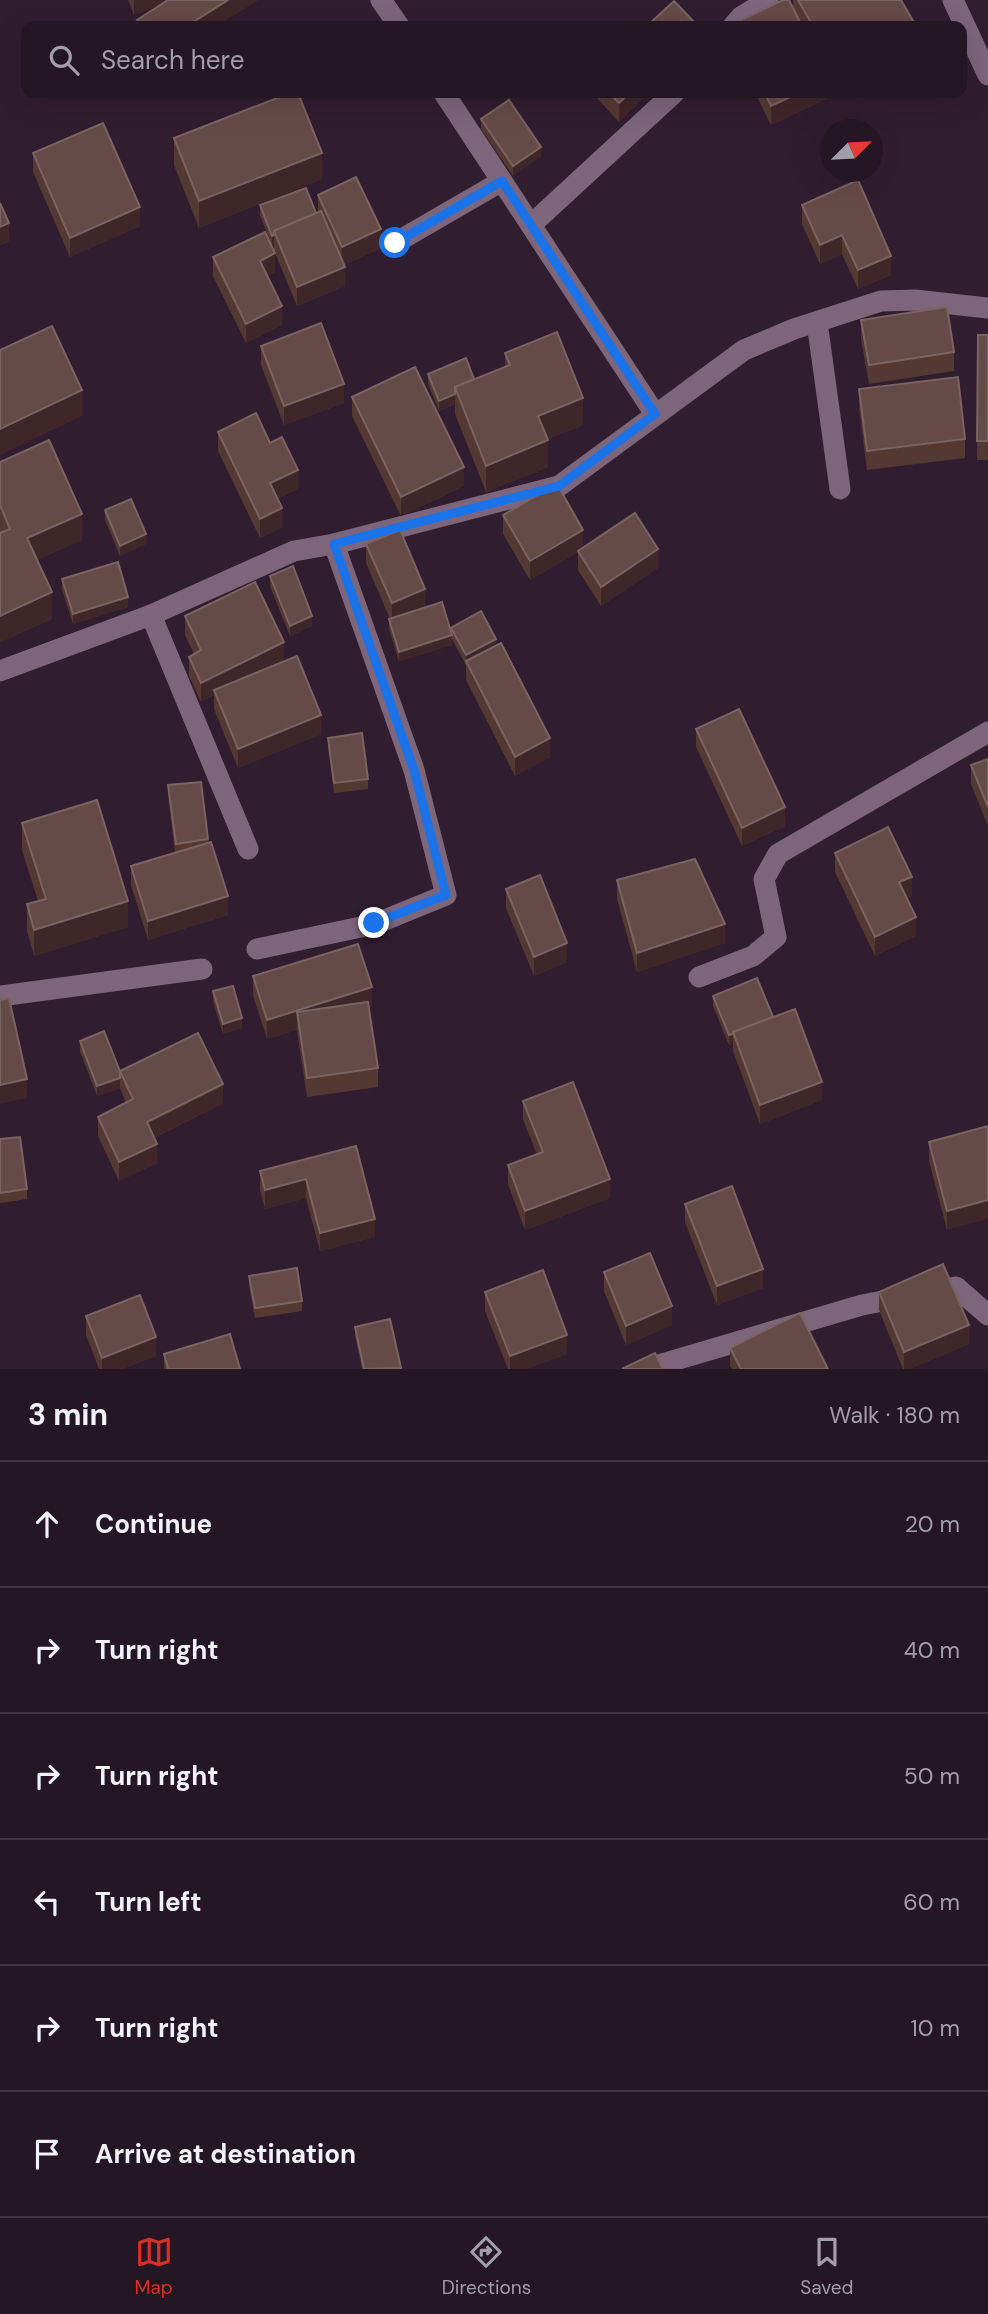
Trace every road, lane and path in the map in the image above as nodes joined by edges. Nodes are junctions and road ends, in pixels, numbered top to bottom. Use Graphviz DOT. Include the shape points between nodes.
graph roads {
  1 [pos="381,0"];
  2 [pos="768,0"];
  3 [pos="953,0"];
  4 [pos="395,21"];
  5 [pos="737,21"];
  6 [pos="963,21"];
  7 [pos="967,30"];
  8 [pos="988,75"];
  9 [pos="447,98"];
  10 [pos="669,98"];
  11 [pos="502,181"];
  12 [pos="531,225"];
  13 [pos="395,243"];
  14 [pos="988,308"];
  15 [pos="817,321"];
  16 [pos="655,414"];
  17 [pos="839,489"];
  18 [pos="334,544"];
  19 [pos="150,615"];
  20 [pos="0,671"];
  21 [pos="988,732"];
  22 [pos="248,849"];
  23 [pos="257,949"];
  24 [pos="202,969"];
  25 [pos="699,977"];
  26 [pos="0,996"];
  27 [pos="988,1315"];
  28 [pos="645,1369"];
  1 -- 4 [label="street"];
  2 -- 5 [label="street"];
  3 -- 6 [label="street"];
  7 -- 8 [label="street"];
  9 -- 11 [label="street"];
  10 -- 12 [label="street"];
  11 -- 12 [label="street"];
  11 -- 13 [label="street"];
  12 -- 16 [label="street"];
  14 -- 15 [label="street" via="881,301"];
  15 -- 16 [label="street" via="744,350"];
  15 -- 17 [label="street"];
  16 -- 18 [label="street" via="559,486"];
  18 -- 19 [label="street" via="294,551"];
  18 -- 23 [label="street" via="414,770 446,895 374,923"];
  19 -- 20 [label="street"];
  19 -- 22 [label="street"];
  21 -- 25 [label="street" via="778,855 764,879 776,937 753,956"];
  24 -- 26 [label="street"];
  27 -- 28 [label="street" via="956,1287 862,1305"];
}
